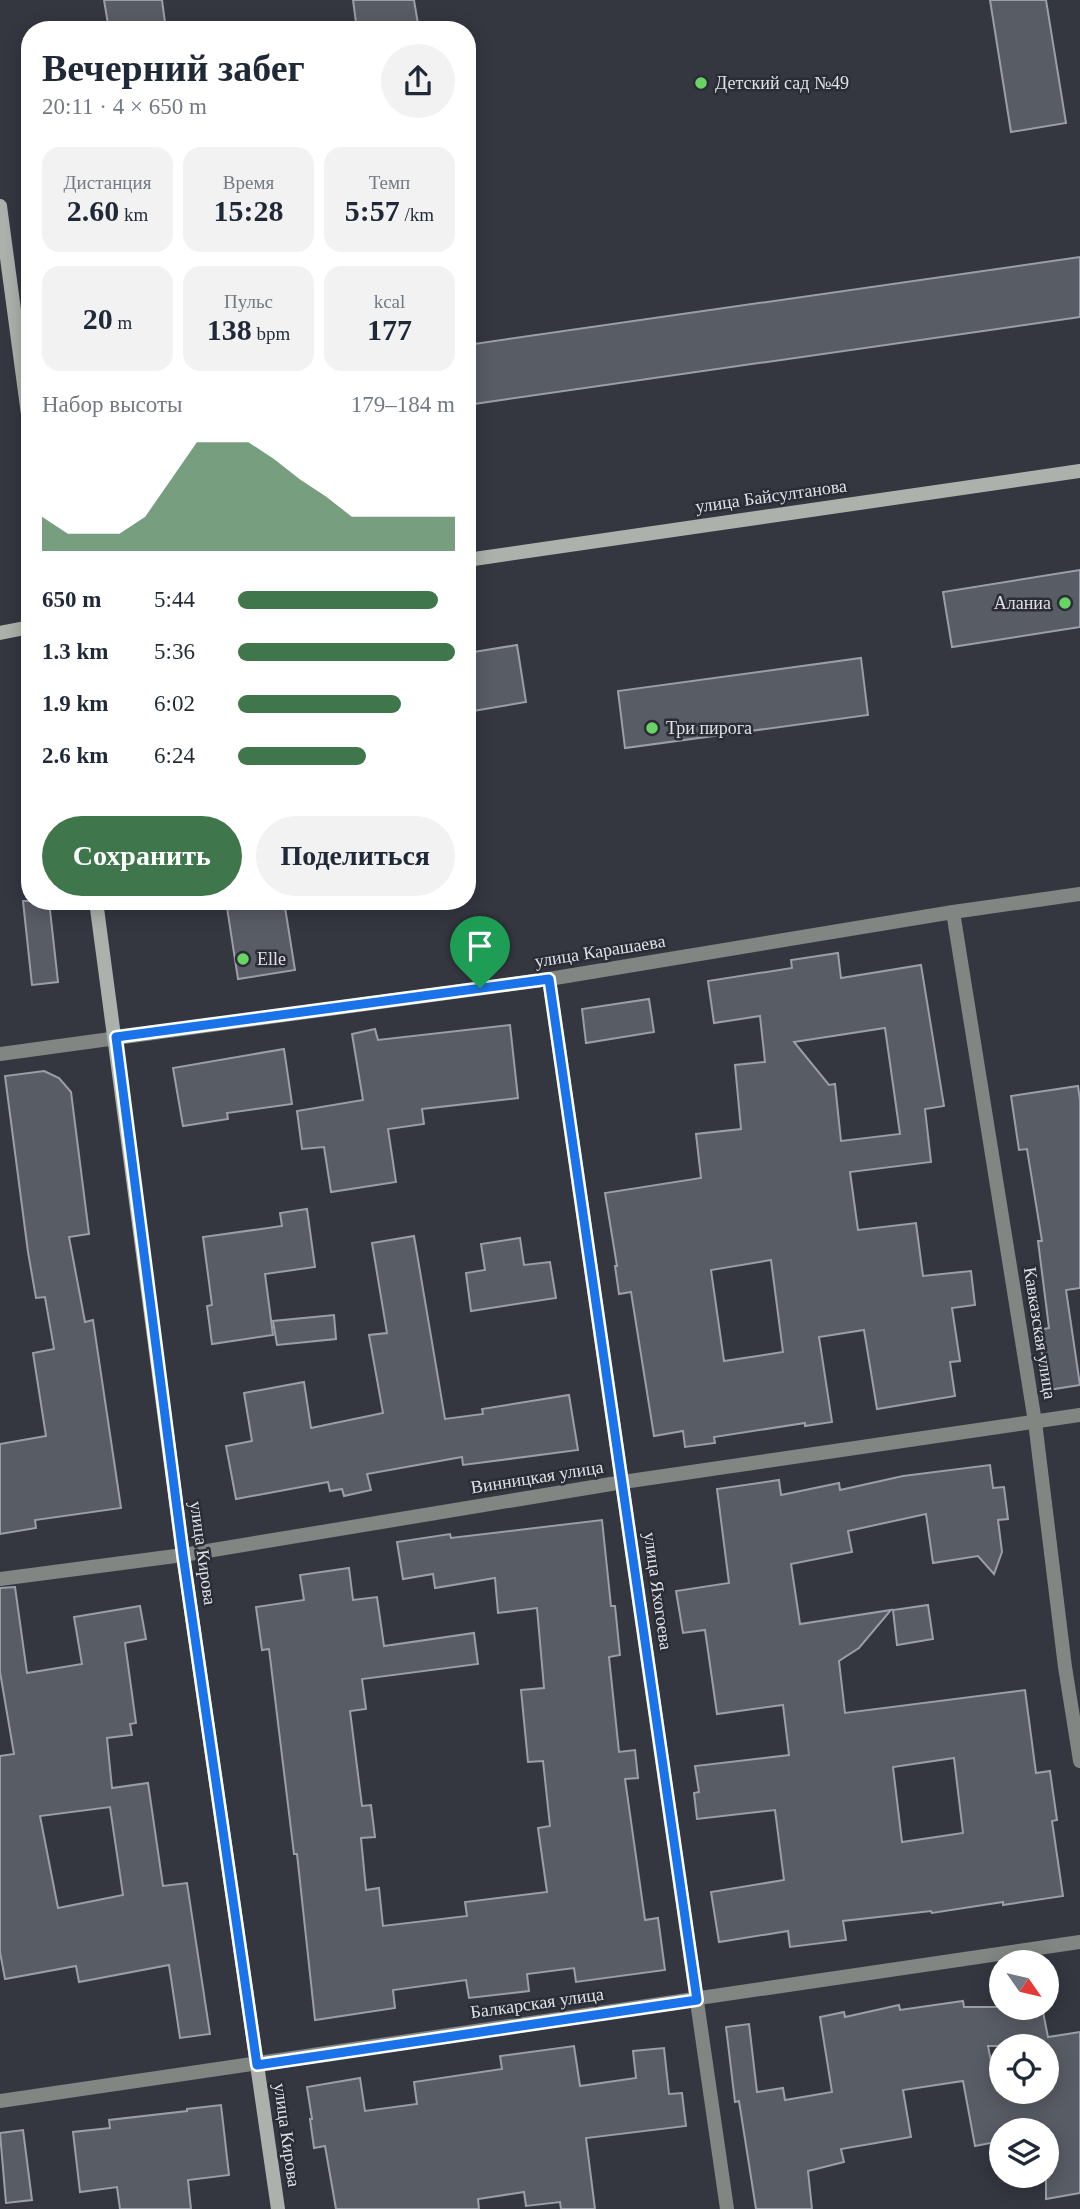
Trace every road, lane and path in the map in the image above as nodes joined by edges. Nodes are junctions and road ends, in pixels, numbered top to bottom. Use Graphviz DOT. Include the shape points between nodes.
graph roads {
  1 [pos="0,206"];
  2 [pos="21,362"];
  3 [pos="1080,471"];
  4 [pos="476,559"];
  5 [pos="21,629"];
  6 [pos="0,633"];
  7 [pos="1080,894"];
  8 [pos="97,910"];
  9 [pos="953,912"];
  10 [pos="549,979"];
  11 [pos="116,1037"];
  12 [pos="0,1054"];
  13 [pos="1080,1415"];
  14 [pos="1035,1422"];
  15 [pos="623,1482"];
  16 [pos="183,1555"];
  17 [pos="0,1579"];
  18 [pos="1080,1761"];
  19 [pos="1080,1942"];
  20 [pos="697,2000"];
  21 [pos="257,2065"];
  22 [pos="0,2101"];
  23 [pos="278,2209"];
  24 [pos="727,2209"];
  1 -- 2 [label="main road"];
  3 -- 4 [label="main road, улица Байсултанова"];
  5 -- 6 [label="main road"];
  7 -- 9 [label="street, улица Карашаева"];
  8 -- 11 [label="main road, улица Кирова"];
  9 -- 10 [label="street, улица Карашаева"];
  9 -- 14 [label="street, Кавказская улица"];
  10 -- 11 [label="street, улица Карашаева"];
  10 -- 15 [label="street, улица Яхогоева"];
  11 -- 12 [label="street, улица Карашаева"];
  11 -- 16 [label="main road, улица Кирова"];
  13 -- 14 [label="street, Винницкая улица"];
  14 -- 15 [label="street, Винницкая улица"];
  14 -- 18 [label="street, Кавказская улица"];
  15 -- 16 [label="street, Винницкая улица"];
  15 -- 20 [label="street, улица Яхогоева"];
  16 -- 17 [label="street, Винницкая улица"];
  16 -- 21 [label="main road, улица Кирова"];
  19 -- 20 [label="street, Балкарская улица"];
  20 -- 21 [label="street, Балкарская улица"];
  20 -- 24 [label="street, улица Яхогоева"];
  21 -- 22 [label="street, Балкарская улица"];
  21 -- 23 [label="main road, улица Кирова"];
}
